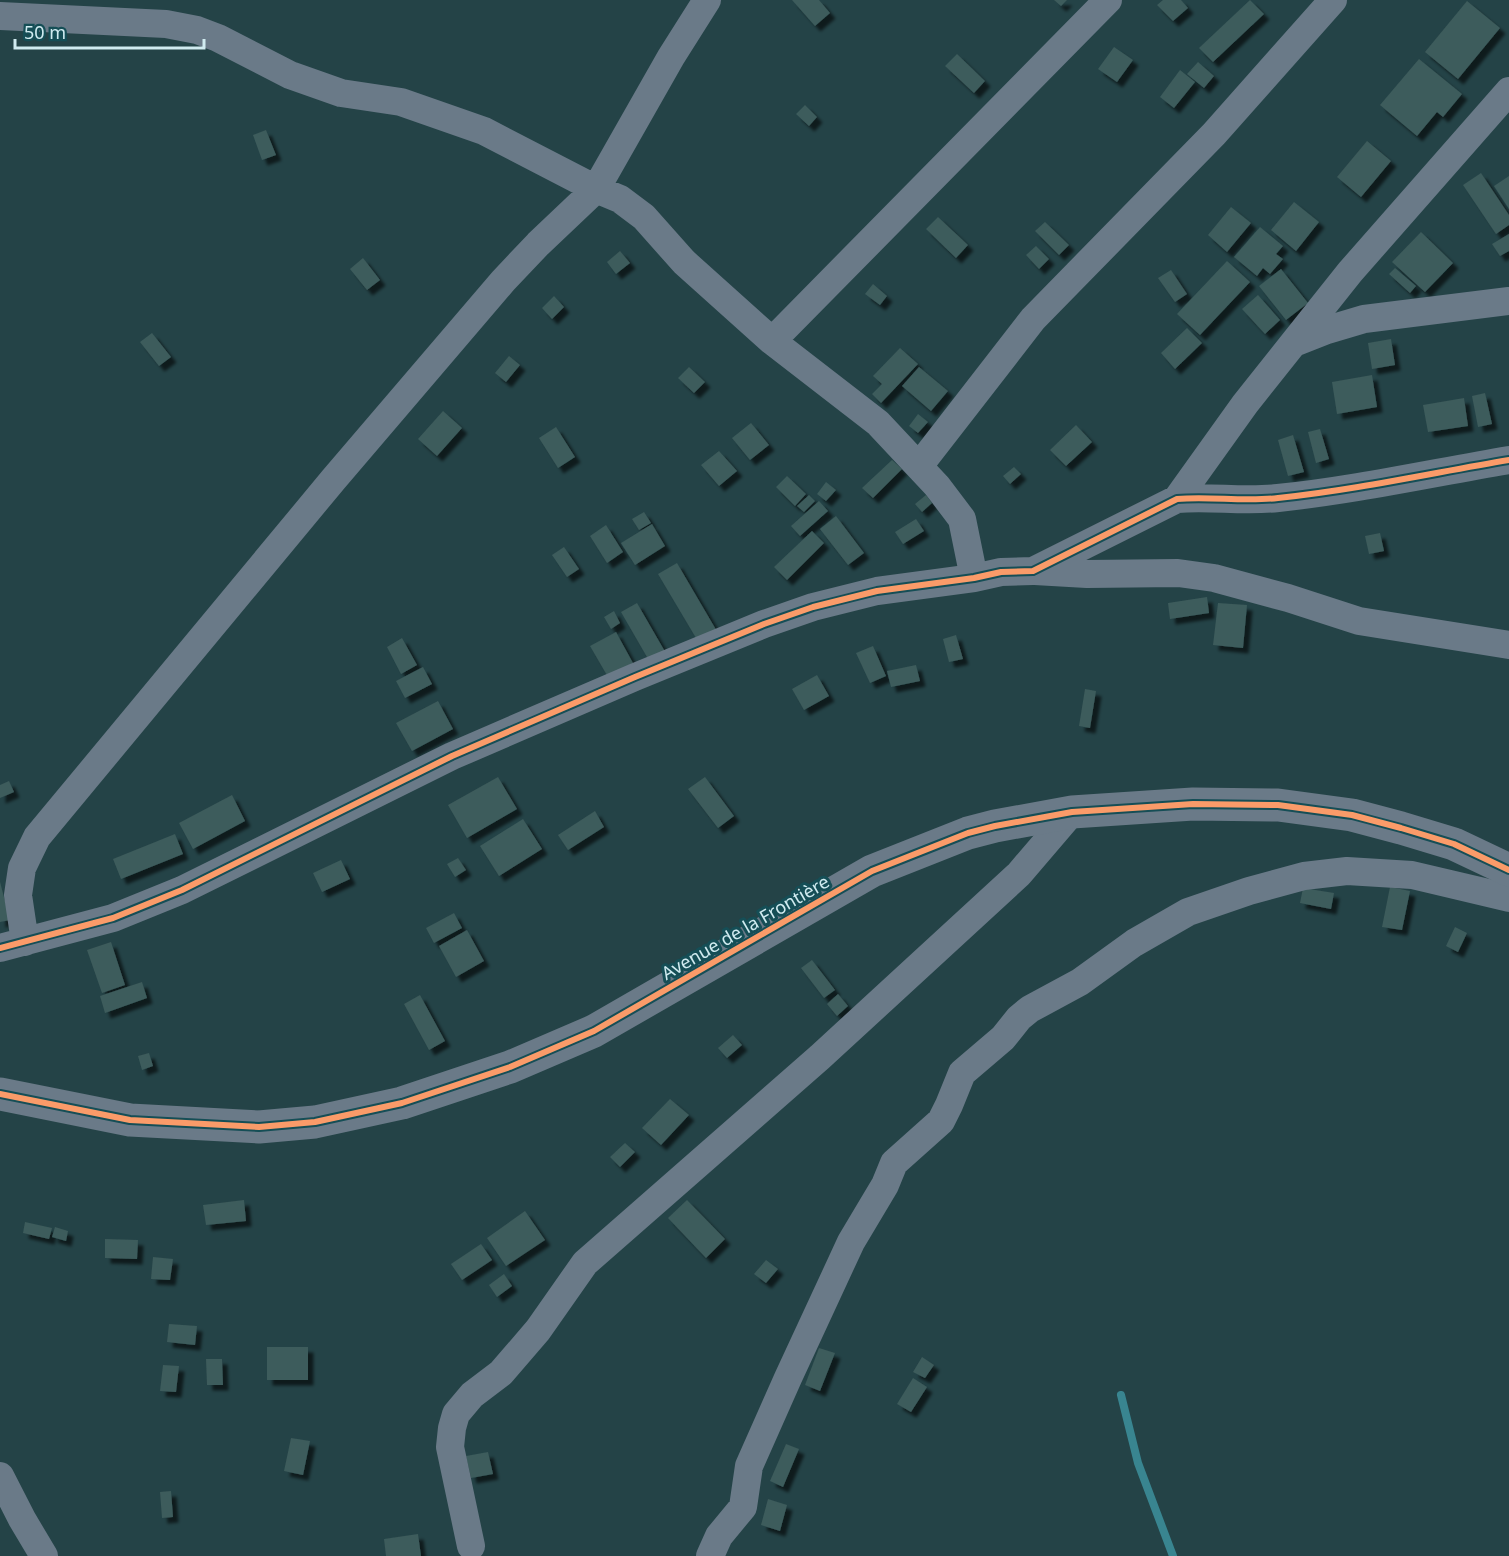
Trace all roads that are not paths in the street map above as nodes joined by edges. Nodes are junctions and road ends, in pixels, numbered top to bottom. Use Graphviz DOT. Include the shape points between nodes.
graph roads {
  1 [pos="707,0"];
  2 [pos="1108,0"];
  3 [pos="1334,0"];
  4 [pos="0,16"];
  5 [pos="1509,91"];
  6 [pos="596,189"];
  7 [pos="1509,301"];
  8 [pos="772,342"];
  9 [pos="1292,344"];
  10 [pos="1509,460"];
  11 [pos="919,466"];
  12 [pos="1177,499"];
  13 [pos="1033,571"];
  14 [pos="974,578"];
  15 [pos="1509,645"];
  16 [pos="1072,812"];
  17 [pos="1509,870"];
  18 [pos="1509,898"];
  19 [pos="12,945"];
  20 [pos="0,1094"];
  21 [pos="0,1476"];
  22 [pos="471,1546"];
  23 [pos="45,1556"];
  24 [pos="710,1556"];
  1 -- 6 [label="street" via="670,57"];
  2 -- 8 [label="street"];
  3 -- 11 [label="street" via="1214,134 1033,319"];
  4 -- 6 [label="street" via="166,24 197,30 290,75 341,93 401,102 484,131"];
  5 -- 9 [label="street"];
  6 -- 8 [label="street" via="620,199 644,217 684,262"];
  6 -- 19 [label="street" via="495,290 37,837 22,868"];
  7 -- 9 [label="street" via="1364,320"];
  8 -- 11 [label="street" via="878,423"];
  9 -- 12 [label="street"];
  10 -- 12 [label="street" via="1277,498"];
  11 -- 14 [label="street" via="962,519"];
  12 -- 13 [label="street"];
  13 -- 14 [label="street"];
  13 -- 15 [label="street" via="1178,573 1214,578 1359,621"];
  14 -- 19 [label="street" via="877,591 764,624 452,756 182,890 113,918"];
  16 -- 17 [label="street, Avenue de la Frontière" via="1193,804 1288,806 1352,815 1401,828 1454,844"];
  16 -- 20 [label="street, Avenue de la Frontière" via="968,833 873,872 594,1031 510,1067 402,1103 315,1122 259,1127 130,1120"];
  16 -- 22 [label="street" via="1019,874 820,1057 585,1263 538,1330 501,1373 472,1395 456,1414 450,1447"];
  18 -- 24 [label="street" via="1412,875 1347,871 1304,876 1188,912 1019,1018 1003,1038 962,1072 941,1121 894,1163 850,1242 749,1466 742,1507 719,1536"];
  21 -- 23 [label="street"];
}
